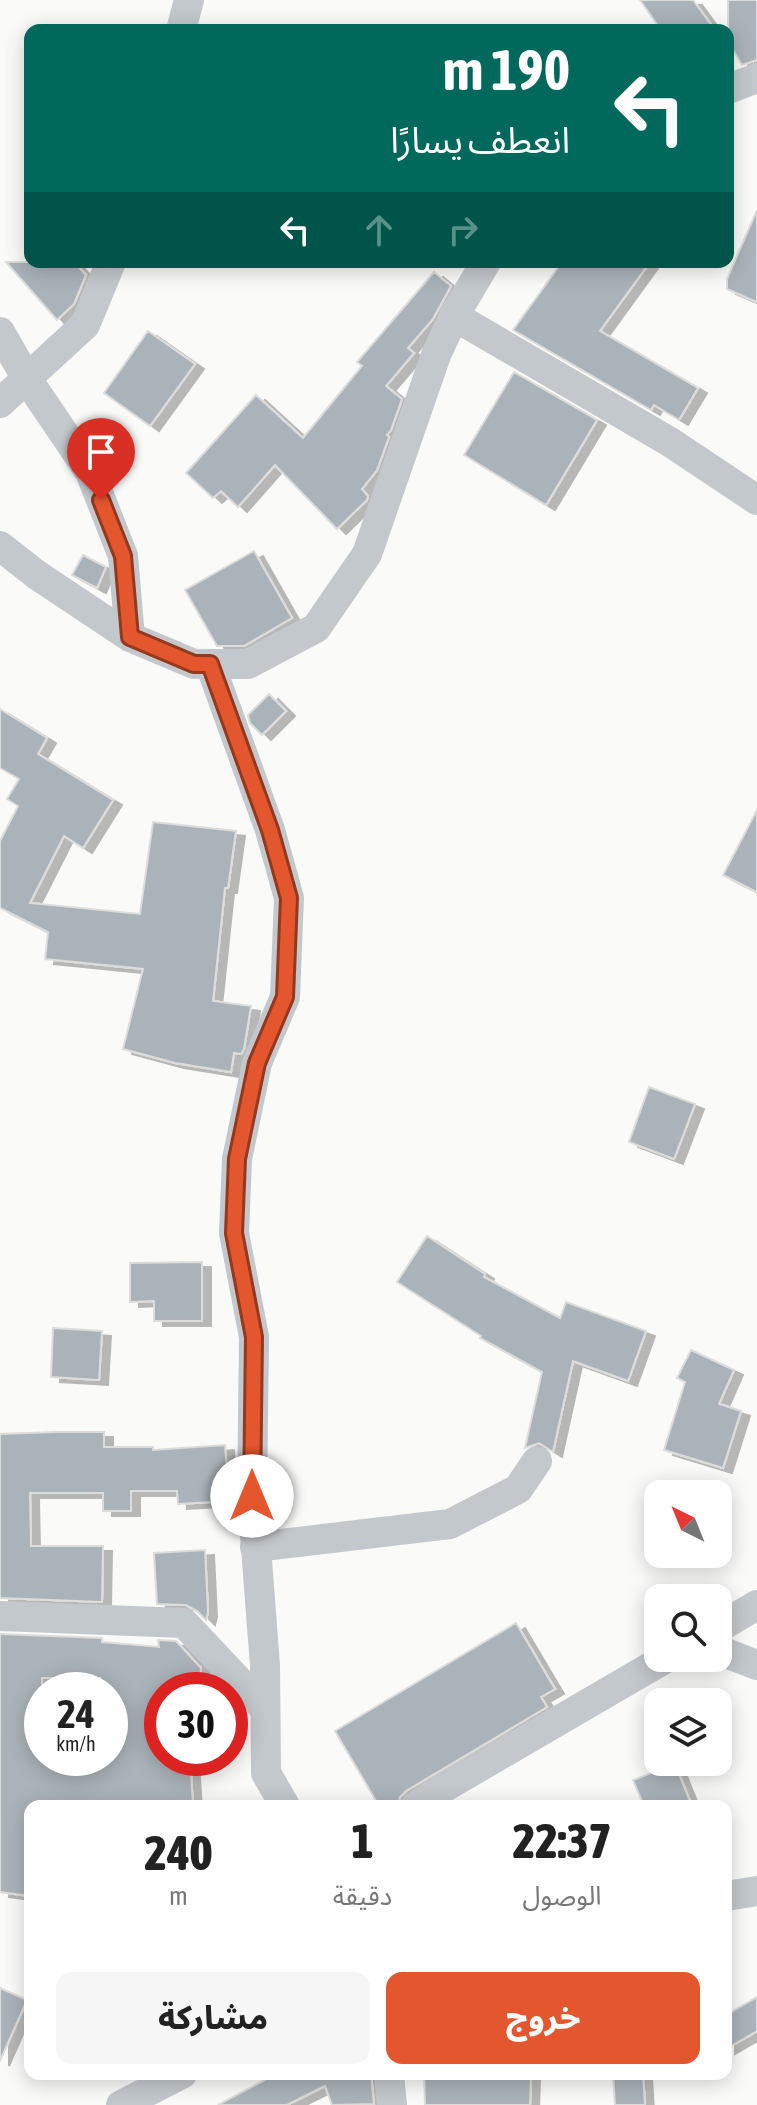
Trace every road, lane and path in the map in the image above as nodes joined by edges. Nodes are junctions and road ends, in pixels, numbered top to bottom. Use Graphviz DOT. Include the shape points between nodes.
graph roads {
  1 [pos="189,0"];
  2 [pos="183,24"];
  3 [pos="757,78"];
  4 [pos="734,87"];
  5 [pos="109,268"];
  6 [pos="482,268"];
  7 [pos="454,316"];
  8 [pos="0,332"];
  9 [pos="27,379"];
  10 [pos="0,403"];
  11 [pos="757,500"];
  12 [pos="0,546"];
  13 [pos="130,637"];
  14 [pos="210,664"];
  15 [pos="537,1461"];
  16 [pos="255,1547"];
  17 [pos="757,1605"];
  18 [pos="0,1616"];
  19 [pos="732,1620"];
  20 [pos="732,1655"];
  21 [pos="757,1665"];
  22 [pos="644,1671"];
  23 [pos="265,1709"];
  24 [pos="282,1800"];
  25 [pos="425,1800"];
  26 [pos="757,1891"];
  27 [pos="732,1895"];
  28 [pos="170,2080"];
  29 [pos="390,2080"];
  30 [pos="121,2105"];
  31 [pos="392,2105"];
  1 -- 2 [label="street"];
  3 -- 4 [label="street"];
  5 -- 9 [label="street" via="85,325"];
  6 -- 7 [label="street"];
  7 -- 11 [label="street" via="670,442"];
  7 -- 14 [label="street" via="367,554 316,628 248,664"];
  8 -- 9 [label="street"];
  9 -- 10 [label="street"];
  9 -- 13 [label="street" via="90,472 123,556"];
  12 -- 13 [label="street"];
  13 -- 14 [label="street" via="194,664"];
  14 -- 16 [label="street" via="289,898 285,997 257,1063 237,1159 234,1233 254,1337"];
  15 -- 16 [label="street" via="518,1489 450,1524"];
  16 -- 23 [label="street"];
  17 -- 19 [label="street"];
  18 -- 23 [label="street" via="184,1623"];
  20 -- 21 [label="street"];
  22 -- 25 [label="street"];
  23 -- 24 [label="street" via="266,1773"];
  26 -- 27 [label="street"];
  28 -- 30 [label="street"];
  29 -- 31 [label="street"];
}
